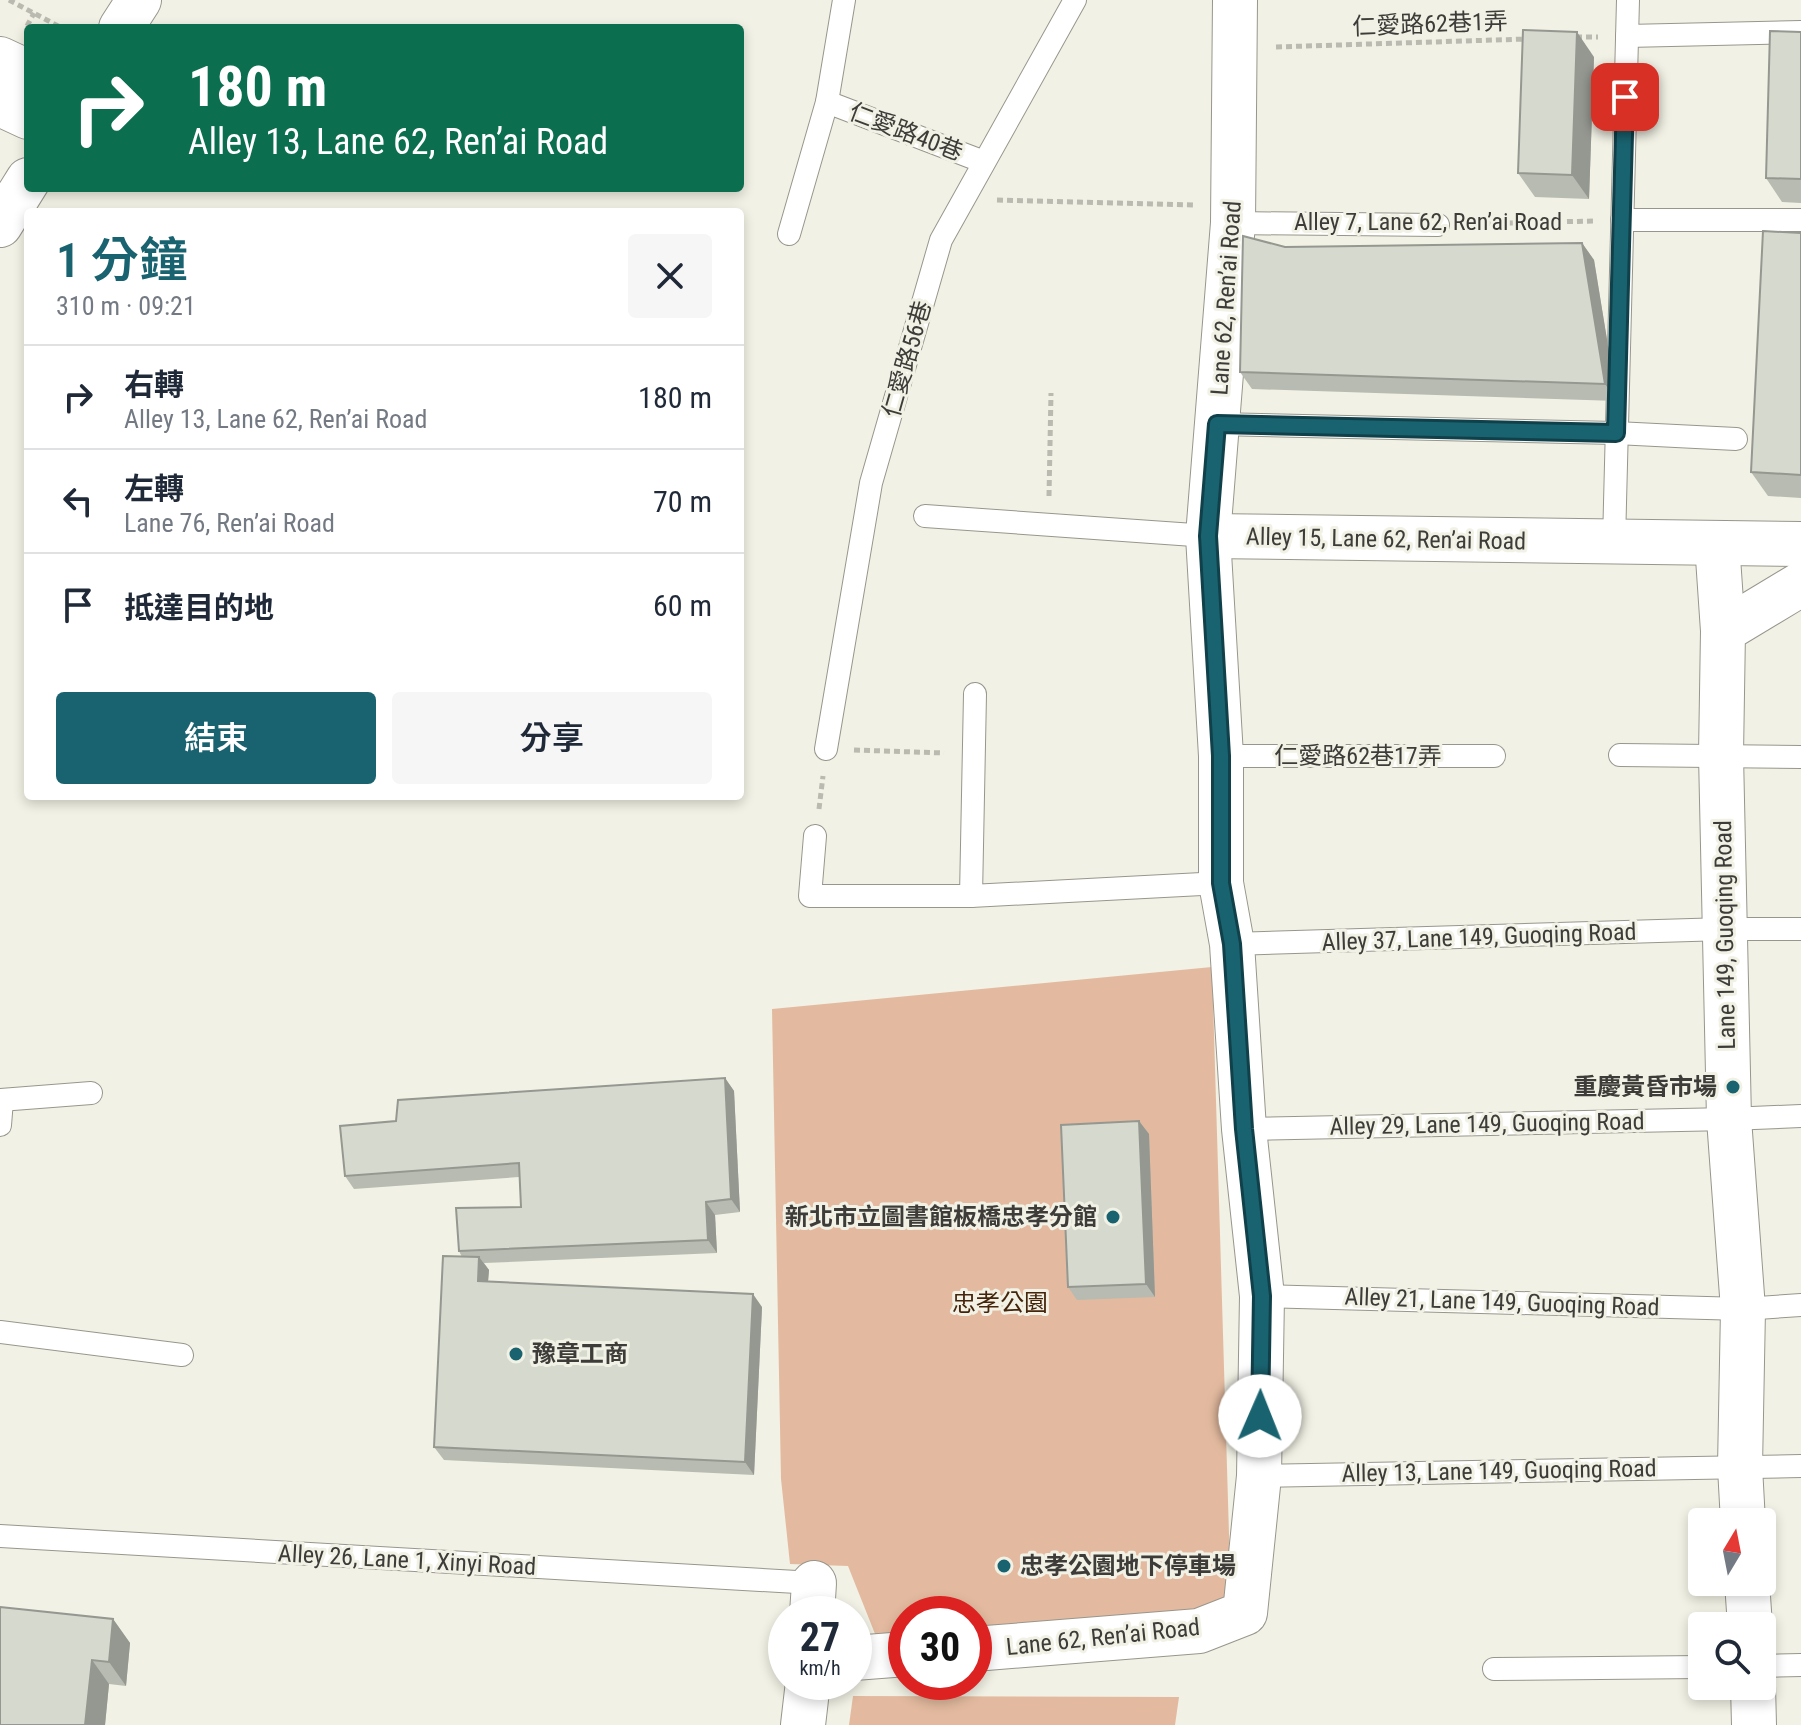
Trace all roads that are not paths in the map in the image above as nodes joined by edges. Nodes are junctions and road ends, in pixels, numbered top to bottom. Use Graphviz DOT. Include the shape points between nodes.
graph roads {
  1 [pos="139,0"];
  2 [pos="844,0"];
  3 [pos="1075,0"];
  4 [pos="1235,0"];
  5 [pos="1628,0"];
  6 [pos="124,24"];
  7 [pos="1801,32"];
  8 [pos="1627,36"];
  9 [pos="0,59"];
  10 [pos="24,70"];
  11 [pos="827,102"];
  12 [pos="0,104"];
  13 [pos="24,115"];
  14 [pos="984,162"];
  15 [pos="24,186"];
  16 [pos="1233,214"];
  17 [pos="1622,220"];
  18 [pos="1801,220"];
  19 [pos="0,225"];
  20 [pos="1438,225"];
  21 [pos="789,234"];
  22 [pos="1217,424"];
  23 [pos="1616,433"];
  24 [pos="1736,439"];
  25 [pos="925,516"];
  26 [pos="1208,536"];
  27 [pos="1614,542"];
  28 [pos="1717,543"];
  29 [pos="1801,544"];
  30 [pos="1801,584"];
  31 [pos="1723,631"];
  32 [pos="975,694"];
  33 [pos="826,749"];
  34 [pos="1620,755"];
  35 [pos="1721,755"];
  36 [pos="1221,756"];
  37 [pos="1494,756"];
  38 [pos="1801,757"];
  39 [pos="815,836"];
  40 [pos="1221,883"];
  41 [pos="971,896"];
  42 [pos="1725,929"];
  43 [pos="1801,929"];
  44 [pos="1232,944"];
  45 [pos="91,1093"];
  46 [pos="1,1100"];
  47 [pos="1801,1116"];
  48 [pos="1729,1119"];
  49 [pos="0,1125"];
  50 [pos="1244,1129"];
  51 [pos="1262,1296"];
  52 [pos="1801,1305"];
  53 [pos="1743,1309"];
  54 [pos="0,1332"];
  55 [pos="182,1355"];
  56 [pos="1801,1466"];
  57 [pos="1740,1467"];
  58 [pos="1259,1476"];
  59 [pos="1742,1508"];
  60 [pos="0,1536"];
  61 [pos="774,1596"];
  62 [pos="992,1648"];
  63 [pos="1801,1665"];
  64 [pos="1776,1666"];
  65 [pos="1688,1667"];
  66 [pos="1494,1669"];
  67 [pos="806,1700"];
  68 [pos="1753,1700"];
  69 [pos="803,1725"];
  70 [pos="1754,1725"];
  1 -- 6 [label="street"];
  2 -- 11 [label="lane, 仁愛路40巷"];
  3 -- 14 [label="lane, 仁愛路56巷"];
  4 -- 16 [label="street, Lane 62, Ren’ai Road"];
  5 -- 8 [label="lane"];
  7 -- 8 [label="lane"];
  8 -- 17 [label="lane"];
  9 -- 10 [label="street"];
  11 -- 14 [label="lane, 仁愛路40巷"];
  11 -- 21 [label="lane, 仁愛路40巷"];
  12 -- 13 [label="street"];
  14 -- 33 [label="lane, 仁愛路56巷" via="941,240 871,483"];
  15 -- 19 [label="street"];
  16 -- 20 [label="lane, Alley 7, Lane 62, Ren’ai Road"];
  16 -- 22 [label="street, Lane 62, Ren’ai Road"];
  17 -- 18 [label="lane"];
  17 -- 23 [label="lane"];
  22 -- 23 [label="lane"];
  22 -- 26 [label="street, Lane 62, Ren’ai Road"];
  23 -- 24 [label="lane"];
  23 -- 27 [label="lane"];
  25 -- 26 [label="lane, Alley 15, Lane 62, Ren’ai Road"];
  26 -- 27 [label="street, Alley 15, Lane 62, Ren’ai Road"];
  26 -- 36 [label="street, Lane 62, Ren’ai Road"];
  27 -- 28 [label="street, Alley 15, Lane 62, Ren’ai Road"];
  28 -- 29 [label="street, Alley 15, Lane 62, Ren’ai Road"];
  28 -- 31 [label="street, Lane 149, Guoqing Road"];
  30 -- 31 [label="street"];
  31 -- 35 [label="street, Lane 149, Guoqing Road"];
  32 -- 41 [label="lane"];
  34 -- 35 [label="lane"];
  35 -- 38 [label="lane"];
  35 -- 42 [label="street, Lane 149, Guoqing Road"];
  36 -- 37 [label="lane, 仁愛路62巷17弄"];
  36 -- 40 [label="street, Lane 62, Ren’ai Road"];
  39 -- 41 [label="lane" via="810,896"];
  40 -- 41 [label="lane"];
  40 -- 44 [label="street, Lane 62, Ren’ai Road"];
  42 -- 43 [label="lane, Alley 37, Lane 149, Guoqing Road"];
  42 -- 44 [label="lane, Alley 37, Lane 149, Guoqing Road"];
  42 -- 48 [label="street, Lane 149, Guoqing Road"];
  44 -- 50 [label="street, Lane 62, Ren’ai Road"];
  45 -- 46 [label="lane"];
  46 -- 49 [label="lane"];
  47 -- 48 [label="lane, Alley 29, Lane 149, Guoqing Road"];
  48 -- 50 [label="lane, Alley 29, Lane 149, Guoqing Road"];
  48 -- 53 [label="street, Lane 149, Guoqing Road"];
  50 -- 51 [label="street, Lane 62, Ren’ai Road"];
  51 -- 53 [label="lane, Alley 21, Lane 149, Guoqing Road"];
  51 -- 58 [label="street, Lane 62, Ren’ai Road"];
  52 -- 53 [label="lane, Alley 21, Lane 149, Guoqing Road"];
  53 -- 57 [label="street, Lane 149, Guoqing Road"];
  54 -- 55 [label="lane"];
  56 -- 57 [label="lane, Alley 13, Lane 149, Guoqing Road"];
  57 -- 58 [label="lane, Alley 13, Lane 149, Guoqing Road"];
  57 -- 59 [label="street, Lane 149, Guoqing Road"];
  58 -- 62 [label="street, Lane 62, Ren’ai Road" via="1245,1613 1199,1631"];
  60 -- 61 [label="lane, Alley 26, Lane 1, Xinyi Road"];
  63 -- 64 [label="lane"];
  65 -- 66 [label="lane"];
  67 -- 69 [label="street"];
  68 -- 70 [label="street"];
}
